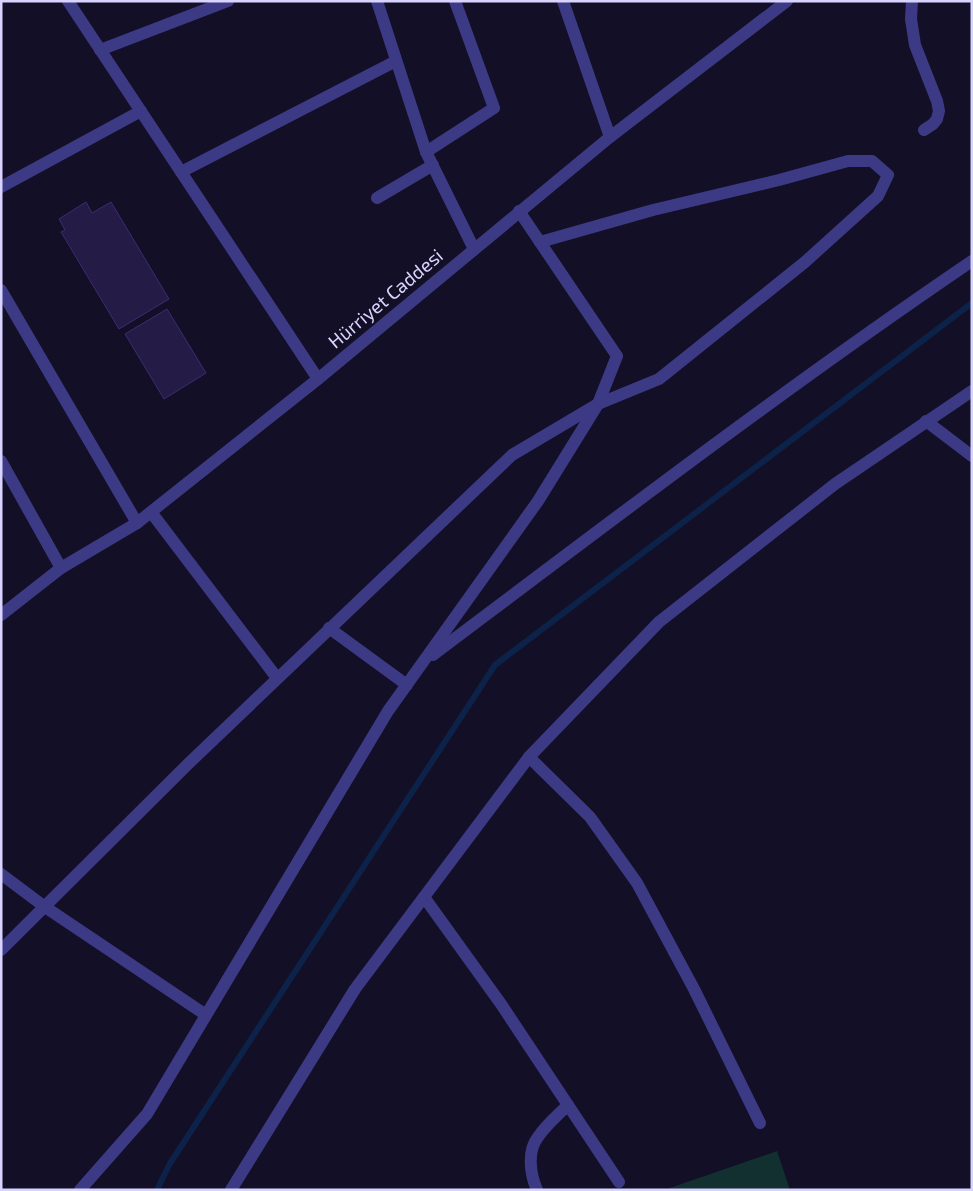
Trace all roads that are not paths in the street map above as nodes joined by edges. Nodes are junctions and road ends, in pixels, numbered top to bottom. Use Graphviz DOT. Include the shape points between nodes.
graph roads {
  1 [pos="68,1"];
  2 [pos="228,1"];
  3 [pos="377,1"];
  4 [pos="455,1"];
  5 [pos="563,1"];
  6 [pos="787,1"];
  7 [pos="912,1"];
  8 [pos="100,50"];
  9 [pos="396,61"];
  10 [pos="141,111"];
  11 [pos="924,130"];
  12 [pos="610,137"];
  13 [pos="426,152"];
  14 [pos="433,165"];
  15 [pos="181,172"];
  16 [pos="1,187"];
  17 [pos="377,198"];
  18 [pos="519,211"];
  19 [pos="540,242"];
  20 [pos="474,249"];
  21 [pos="972,261"];
  22 [pos="1,290"];
  23 [pos="318,379"];
  24 [pos="972,391"];
  25 [pos="598,404"];
  26 [pos="926,422"];
  27 [pos="972,456"];
  28 [pos="1,461"];
  29 [pos="151,512"];
  30 [pos="137,523"];
  31 [pos="61,568"];
  32 [pos="1,615"];
  33 [pos="329,628"];
  34 [pos="423,663"];
  35 [pos="277,678"];
  36 [pos="407,685"];
  37 [pos="529,757"];
  38 [pos="1,874"];
  39 [pos="424,898"];
  40 [pos="44,907"];
  41 [pos="1,950"];
  42 [pos="206,1015"];
  43 [pos="568,1105"];
  44 [pos="760,1124"];
  45 [pos="619,1182"];
  46 [pos="80,1190"];
  47 [pos="231,1190"];
  48 [pos="537,1190"];
  1 -- 8 [label="street"];
  2 -- 8 [label="street"];
  3 -- 9 [label="street"];
  4 -- 13 [label="street" via="494,108"];
  5 -- 12 [label="street"];
  6 -- 12 [label="street, Hürriyet Caddesi"];
  7 -- 11 [label="street" via="915,45 940,111 933,124"];
  8 -- 10 [label="street"];
  9 -- 13 [label="street"];
  9 -- 15 [label="street"];
  10 -- 15 [label="street"];
  10 -- 16 [label="street"];
  12 -- 18 [label="street, Hürriyet Caddesi"];
  13 -- 14 [label="street"];
  14 -- 17 [label="street"];
  14 -- 20 [label="street"];
  15 -- 23 [label="street"];
  18 -- 19 [label="street"];
  18 -- 20 [label="street, Hürriyet Caddesi"];
  19 -- 25 [label="street" via="617,356"];
  19 -- 25 [label="street" via="848,161 872,161 888,175 878,196 805,262 659,378"];
  20 -- 23 [label="street, Hürriyet Caddesi"];
  21 -- 34 [label="street" via="730,432"];
  22 -- 30 [label="street"];
  23 -- 29 [label="street, Hürriyet Caddesi"];
  24 -- 26 [label="street"];
  25 -- 33 [label="street" via="512,455"];
  25 -- 34 [label="street" via="538,501"];
  26 -- 27 [label="street"];
  26 -- 37 [label="street" via="835,484 659,622"];
  28 -- 31 [label="street"];
  29 -- 30 [label="street, Hürriyet Caddesi"];
  29 -- 35 [label="street"];
  30 -- 31 [label="street, Hürriyet Caddesi"];
  31 -- 32 [label="street, Hürriyet Caddesi"];
  33 -- 35 [label="street"];
  33 -- 36 [label="street"];
  34 -- 36 [label="street"];
  35 -- 40 [label="street"];
  36 -- 42 [label="street" via="388,711"];
  37 -- 39 [label="street"];
  37 -- 44 [label="street" via="590,817 637,883 694,989"];
  38 -- 40 [label="street"];
  39 -- 43 [label="street" via="501,1004"];
  39 -- 47 [label="street" via="355,989"];
  40 -- 41 [label="street"];
  40 -- 42 [label="street"];
  42 -- 46 [label="street" via="147,1114"];
  43 -- 45 [label="street"];
  43 -- 48 [label="street" via="537,1138 533,1148 531,1170"];
}
